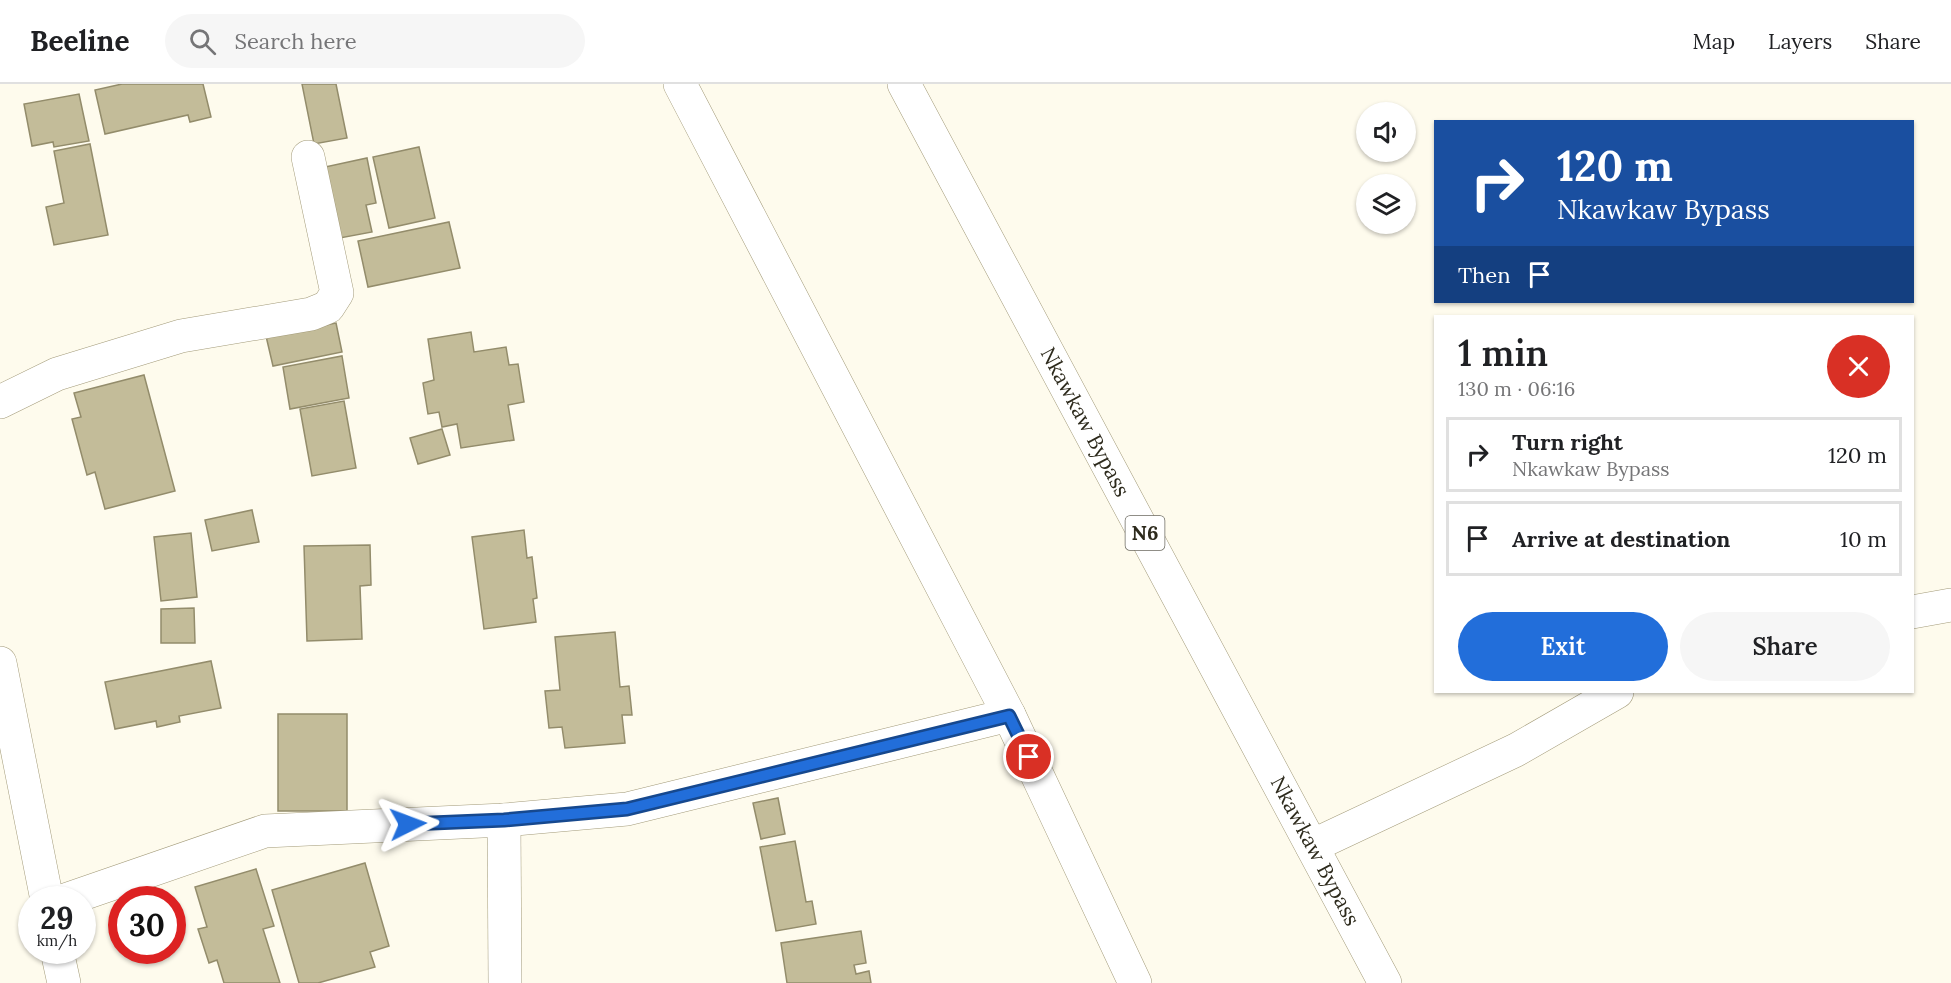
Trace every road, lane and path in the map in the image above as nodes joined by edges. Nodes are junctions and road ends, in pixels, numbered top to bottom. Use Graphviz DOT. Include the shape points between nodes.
graph roads {
  1 [pos="680,84"];
  2 [pos="904,84"];
  3 [pos="308,157"];
  4 [pos="0,402"];
  5 [pos="1951,605"];
  6 [pos="1914,612"];
  7 [pos="0,663"];
  8 [pos="1615,693"];
  9 [pos="1009,716"];
  10 [pos="504,820"];
  11 [pos="1312,846"];
  12 [pos="44,886"];
  13 [pos="96,889"];
  14 [pos="60,964"];
  15 [pos="64,983"];
  16 [pos="504,983"];
  17 [pos="1135,983"];
  18 [pos="1385,983"];
  1 -- 9 [label="main road"];
  2 -- 11 [label="main road, Nkawkaw Bypass / N6"];
  3 -- 4 [label="main road" via="337,293 328,307 311,314 181,336 57,374"];
  5 -- 6 [label="main road"];
  7 -- 12 [label="main road"];
  8 -- 11 [label="main road" via="1516,750"];
  9 -- 10 [label="main road" via="627,809"];
  9 -- 17 [label="main road"];
  10 -- 13 [label="main road" via="265,831"];
  10 -- 16 [label="main road"];
  11 -- 18 [label="main road, Nkawkaw Bypass / N6"];
  14 -- 15 [label="main road"];
}
